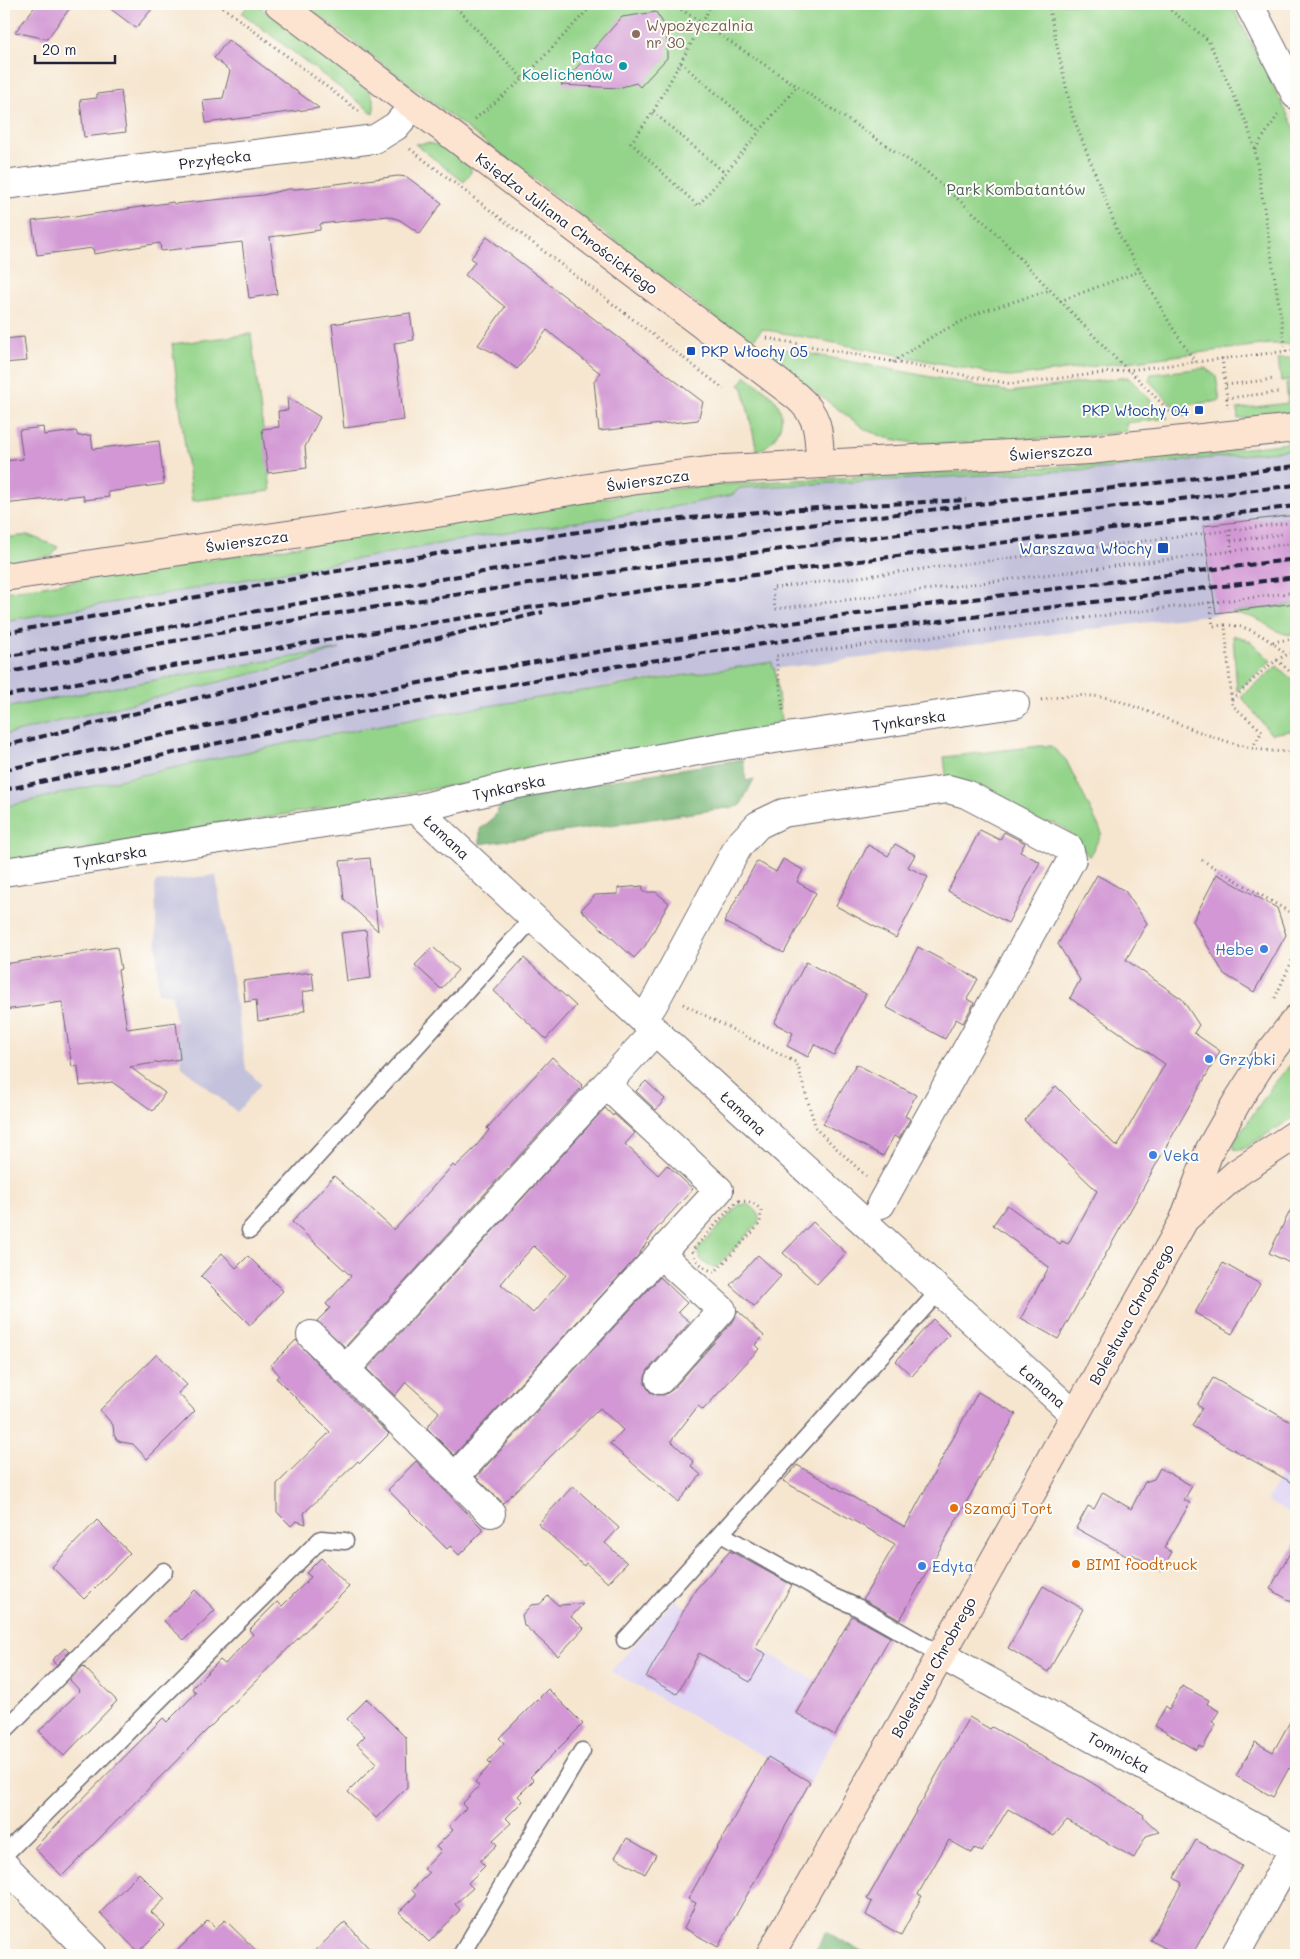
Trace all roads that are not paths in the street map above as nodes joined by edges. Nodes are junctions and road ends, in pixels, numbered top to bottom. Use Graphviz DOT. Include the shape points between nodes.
graph roads {
  1 [pos="278,4"];
  2 [pos="1249,4"];
  3 [pos="1296,94"];
  4 [pos="413,106"];
  5 [pos="4,185"];
  6 [pos="1296,428"];
  7 [pos="820,463"];
  8 [pos="4,577"];
  9 [pos="1015,704"];
  10 [pos="416,808"];
  11 [pos="4,872"];
  12 [pos="534,917"];
  13 [pos="653,1012"];
  14 [pos="1296,1019"];
  15 [pos="606,1085"];
  16 [pos="1296,1134"];
  17 [pos="879,1209"];
  18 [pos="1183,1222"];
  19 [pos="250,1230"];
  20 [pos="660,1254"];
  21 [pos="939,1291"];
  22 [pos="311,1335"];
  23 [pos="345,1370"];
  24 [pos="660,1380"];
  25 [pos="1074,1414"];
  26 [pos="454,1478"];
  27 [pos="490,1513"];
  28 [pos="721,1534"];
  29 [pos="345,1541"];
  30 [pos="164,1571"];
  31 [pos="625,1640"];
  32 [pos="941,1655"];
  33 [pos="4,1731"];
  34 [pos="582,1751"];
  35 [pos="1296,1848"];
  36 [pos="4,1855"];
  37 [pos="4,1865"];
  38 [pos="93,1955"];
  39 [pos="461,1955"];
  40 [pos="770,1955"];
  41 [pos="1235,1955"];
  1 -- 4 [label="street, Księdza Juliana Chrościckiego"];
  2 -- 3 [label="street"];
  4 -- 5 [label="street, Przyłęcka" via="396,126 375,139"];
  4 -- 7 [label="street, Księdza Juliana Chrościckiego" via="805,403 818,427"];
  6 -- 7 [label="street, Świerszcza" via="1089,450"];
  7 -- 8 [label="street, Świerszcza" via="725,469 637,480"];
  9 -- 10 [label="street, Tynkarska" via="725,746 513,785"];
  10 -- 11 [label="street, Tynkarska"];
  10 -- 12 [label="street, Łamana"];
  12 -- 13 [label="street, Łamana"];
  12 -- 19 [label="lane"];
  13 -- 15 [label="street"];
  13 -- 17 [label="street, Łamana"];
  13 -- 17 [label="street" via="739,845 758,825 783,814 955,789 1069,848 1072,859"];
  14 -- 18 [label="street, Bolesława Chrobrego" via="1261,1064 1210,1149"];
  15 -- 20 [label="street" via="719,1190"];
  15 -- 23 [label="street"];
  16 -- 18 [label="street, Bolesława Chrobrego" via="1237,1173"];
  17 -- 21 [label="street, Łamana"];
  18 -- 25 [label="street, Bolesława Chrobrego"];
  20 -- 24 [label="street" via="722,1310"];
  20 -- 26 [label="street"];
  21 -- 25 [label="street, Łamana"];
  21 -- 28 [label="lane"];
  22 -- 23 [label="street"];
  23 -- 26 [label="street"];
  25 -- 32 [label="street, Bolesława Chrobrego"];
  26 -- 27 [label="street"];
  28 -- 31 [label="lane"];
  28 -- 32 [label="lane"];
  29 -- 36 [label="lane" via="321,1540"];
  30 -- 33 [label="lane"];
  32 -- 35 [label="street, Tomnicka"];
  32 -- 40 [label="street, Bolesława Chrobrego"];
  34 -- 39 [label="lane"];
  35 -- 41 [label="street"];
  37 -- 38 [label="street"];
}
